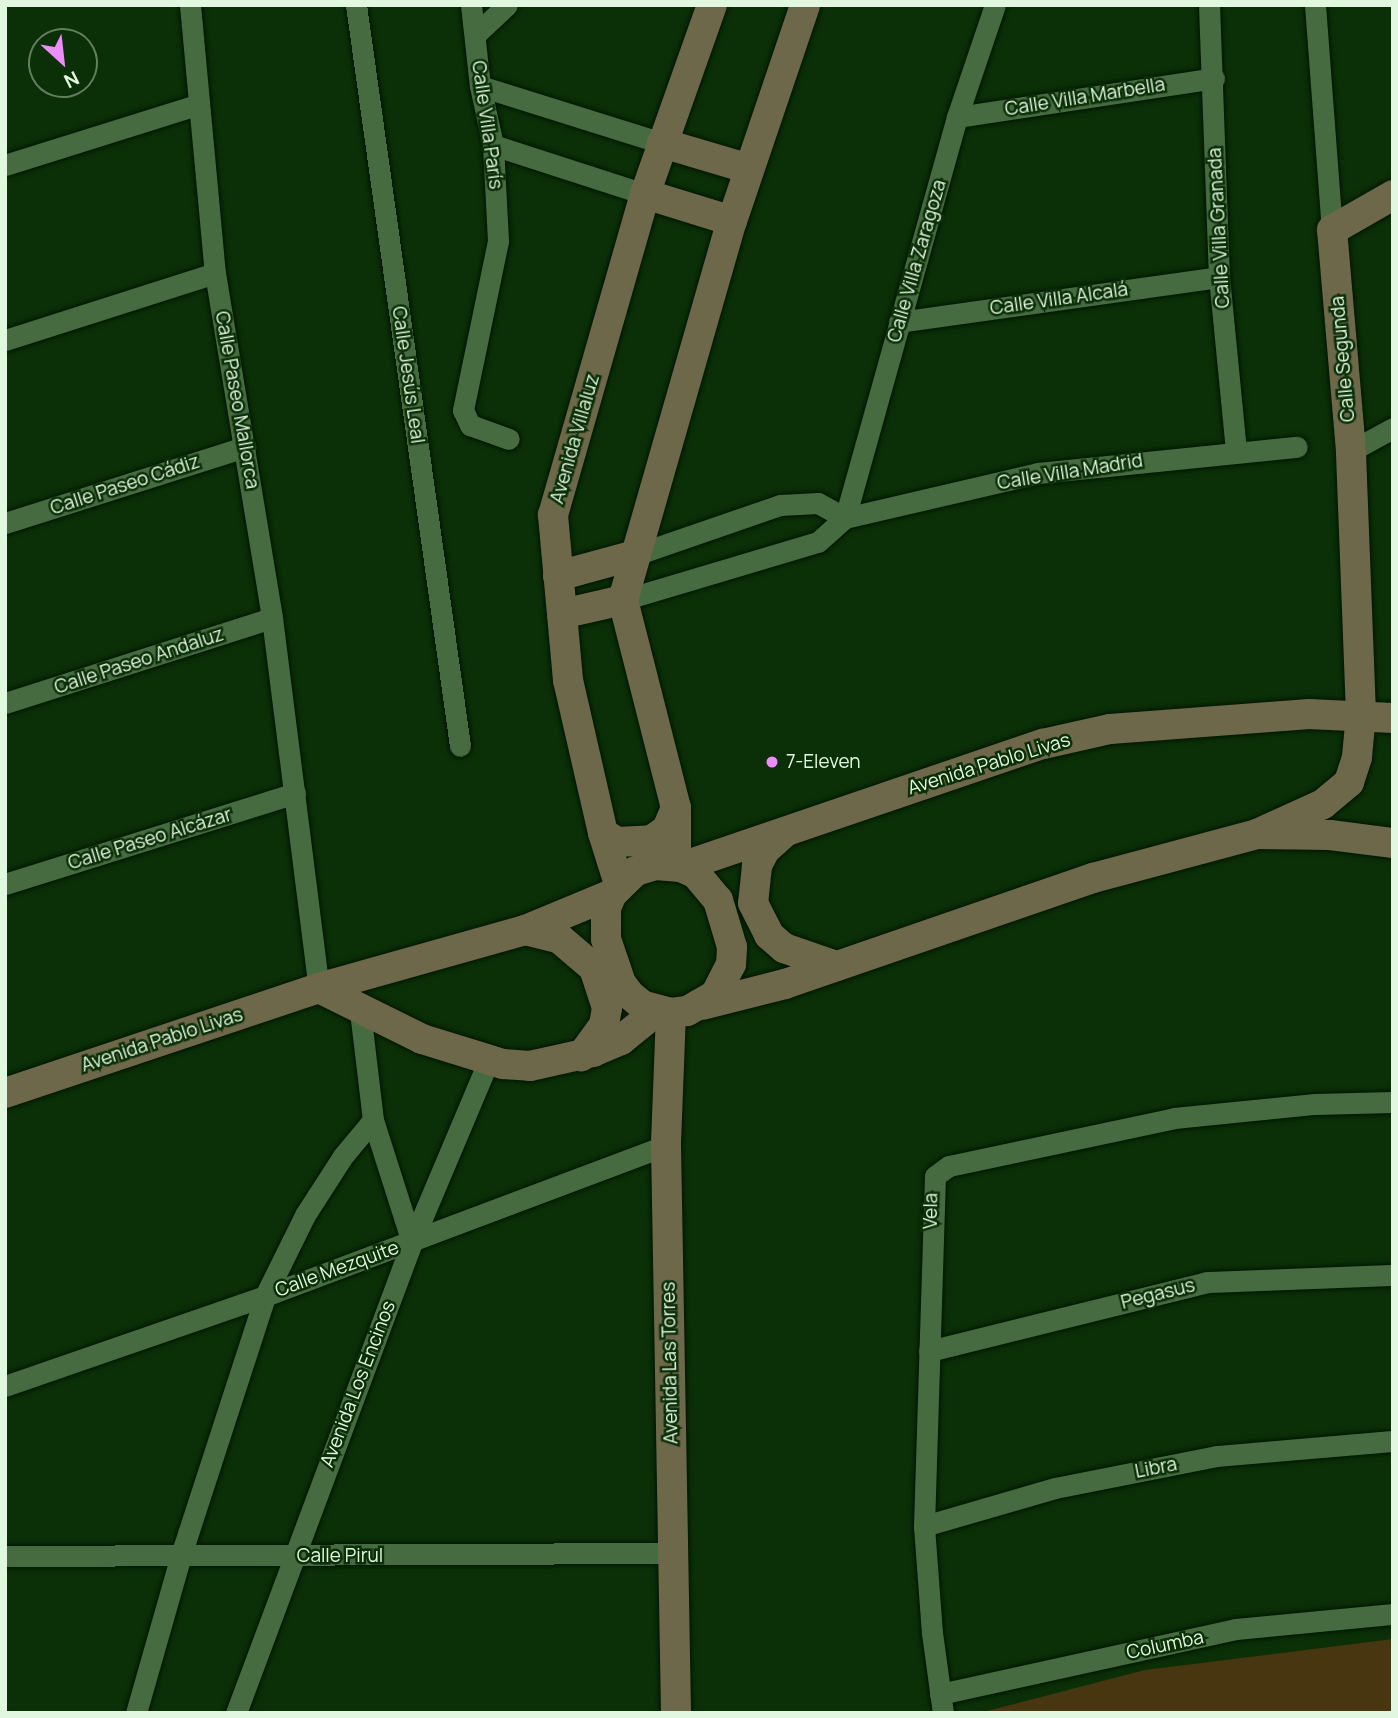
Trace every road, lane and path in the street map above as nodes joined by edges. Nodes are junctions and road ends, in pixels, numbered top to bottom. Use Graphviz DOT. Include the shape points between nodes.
graph roads {
  1 [pos="190,5"];
  2 [pos="356,5"];
  3 [pos="471,5"];
  4 [pos="507,5"];
  5 [pos="712,5"];
  6 [pos="805,5"];
  7 [pos="995,5"];
  8 [pos="1209,5"];
  9 [pos="1315,5"];
  10 [pos="476,34"];
  11 [pos="1214,78"];
  12 [pos="480,86"];
  13 [pos="197,105"];
  14 [pos="957,117"];
  15 [pos="662,143"];
  16 [pos="493,145"];
  17 [pos="5,165"];
  18 [pos="749,169"];
  19 [pos="645,194"];
  20 [pos="1393,195"];
  21 [pos="732,221"];
  22 [pos="1332,230"];
  23 [pos="215,273"];
  24 [pos="1219,276"];
  25 [pos="900,322"];
  26 [pos="5,340"];
  27 [pos="1393,428"];
  28 [pos="509,439"];
  29 [pos="245,447"];
  30 [pos="1297,447"];
  31 [pos="1236,450"];
  32 [pos="1351,452"];
  33 [pos="845,518"];
  34 [pos="5,523"];
  35 [pos="635,555"];
  36 [pos="558,576"];
  37 [pos="623,600"];
  38 [pos="562,614"];
  39 [pos="272,618"];
  40 [pos="5,703"];
  41 [pos="1360,714"];
  42 [pos="1393,718"];
  43 [pos="460,746"];
  44 [pos="295,793"];
  45 [pos="676,808"];
  46 [pos="788,829"];
  47 [pos="603,833"];
  48 [pos="1257,834"];
  49 [pos="1393,843"];
  50 [pos="678,866"];
  51 [pos="5,884"];
  52 [pos="616,889"];
  53 [pos="525,930"];
  54 [pos="836,966"];
  55 [pos="319,988"];
  56 [pos="702,1005"];
  57 [pos="360,1011"];
  58 [pos="664,1012"];
  59 [pos="581,1057"];
  60 [pos="489,1060"];
  61 [pos="5,1093"];
  62 [pos="1393,1102"];
  63 [pos="373,1120"];
  64 [pos="666,1144"];
  65 [pos="412,1242"];
  66 [pos="1393,1275"];
  67 [pos="265,1296"];
  68 [pos="929,1352"];
  69 [pos="5,1386"];
  70 [pos="1393,1441"];
  71 [pos="924,1526"];
  72 [pos="182,1552"];
  73 [pos="675,1553"];
  74 [pos="5,1556"];
  75 [pos="292,1557"];
  76 [pos="1393,1614"];
  77 [pos="942,1703"];
  78 [pos="136,1713"];
  79 [pos="236,1713"];
  80 [pos="676,1713"];
  1 -- 13 [label="street, Calle Paseo Mallorca"];
  2 -- 43 [label="street, Calle Jesús Leal"];
  3 -- 10 [label="street, Calle Villa París"];
  4 -- 10 [label="street"];
  5 -- 15 [label="street, Avenida Villaluz"];
  6 -- 18 [label="street"];
  7 -- 14 [label="street, Calle Villa Zaragoza"];
  8 -- 11 [label="street, Calle Villa Granada"];
  9 -- 22 [label="street, Calle Segunda"];
  10 -- 12 [label="street, Calle Villa París"];
  11 -- 14 [label="street, Calle Villa Marbella"];
  11 -- 24 [label="street, Calle Villa Granada"];
  12 -- 15 [label="street"];
  12 -- 16 [label="street, Calle Villa París"];
  13 -- 17 [label="street"];
  13 -- 23 [label="street, Calle Paseo Mallorca"];
  14 -- 25 [label="street, Calle Villa Zaragoza"];
  15 -- 18 [label="street"];
  15 -- 19 [label="street, Avenida Villaluz"];
  16 -- 19 [label="street"];
  16 -- 28 [label="street, Calle Villa París" via="498,241 463,410 470,425"];
  18 -- 21 [label="street"];
  19 -- 21 [label="street"];
  19 -- 36 [label="street, Avenida Villaluz" via="553,515"];
  20 -- 22 [label="street"];
  21 -- 35 [label="street"];
  22 -- 32 [label="street, Calle Segunda"];
  23 -- 26 [label="street"];
  23 -- 29 [label="street, Calle Paseo Mallorca"];
  24 -- 25 [label="street, Calle Villa Alcalá"];
  24 -- 31 [label="street, Calle Villa Granada"];
  25 -- 33 [label="street, Calle Villa Zaragoza"];
  27 -- 32 [label="street"];
  29 -- 34 [label="street, Calle Paseo Cádiz"];
  29 -- 39 [label="street, Calle Paseo Mallorca"];
  30 -- 31 [label="street, Calle Villa Madrid"];
  31 -- 33 [label="street, Calle Villa Madrid" via="1038,473"];
  32 -- 41 [label="street, Calle Segunda"];
  33 -- 35 [label="street" via="818,503 780,505"];
  33 -- 37 [label="street, Calle Villa Madrid" via="818,542"];
  35 -- 36 [label="street"];
  35 -- 37 [label="street"];
  36 -- 38 [label="street, Avenida Villaluz"];
  37 -- 38 [label="street"];
  37 -- 45 [label="street"];
  38 -- 47 [label="street, Avenida Villaluz" via="568,680"];
  39 -- 40 [label="street, Calle Paseo Andaluz"];
  39 -- 44 [label="street, Calle Paseo Mallorca"];
  41 -- 42 [label="street, Avenida Pablo Livas"];
  41 -- 46 [label="street, Avenida Pablo Livas" via="1110,729 1043,744"];
  41 -- 48 [label="street, Calle Segunda" via="1357,757 1349,782 1323,804"];
  44 -- 51 [label="street, Calle Paseo Alcázar"];
  44 -- 55 [label="street, Calle Paseo Mallorca"];
  45 -- 47 [label="street" via="667,829 652,840 617,842"];
  45 -- 50 [label="street"];
  46 -- 50 [label="street, Avenida Pablo Livas"];
  46 -- 54 [label="street" via="761,858 753,881 753,903 769,935 784,948"];
  47 -- 52 [label="street, Avenida Villaluz"];
  48 -- 49 [label="street" via="1330,835"];
  48 -- 54 [label="street" via="1093,878"];
  50 -- 52 [label="street" via="646,868"];
  50 -- 56 [label="street" via="709,886 732,947 726,981"];
  52 -- 53 [label="street, Avenida Pablo Livas"];
  52 -- 58 [label="street" via="604,923 621,983 642,1004"];
  53 -- 55 [label="street, Avenida Pablo Livas"];
  53 -- 59 [label="street" via="560,939 594,968 607,1008 599,1033"];
  54 -- 56 [label="street"];
  55 -- 57 [label="street"];
  55 -- 61 [label="street, Avenida Pablo Livas"];
  56 -- 58 [label="street"];
  57 -- 60 [label="street" via="422,1039"];
  57 -- 63 [label="street"];
  58 -- 59 [label="street" via="621,1040"];
  58 -- 64 [label="street, Avenida Las Torres"];
  59 -- 60 [label="street" via="530,1066"];
  60 -- 65 [label="street, Avenida Los Encinos"];
  62 -- 68 [label="street, Vela" via="1315,1104 1174,1118 940,1171 931,1185"];
  63 -- 65 [label="street"];
  63 -- 67 [label="street" via="305,1215"];
  64 -- 65 [label="street, Calle Mezquite"];
  64 -- 73 [label="street, Avenida Las Torres"];
  65 -- 67 [label="street, Calle Mezquite"];
  65 -- 75 [label="street, Avenida Los Encinos"];
  66 -- 68 [label="street, Pegasus" via="1208,1282"];
  67 -- 69 [label="street, Calle Mezquite"];
  67 -- 72 [label="street"];
  68 -- 71 [label="street, Vela"];
  70 -- 71 [label="street, Libra" via="1216,1456 1055,1488"];
  71 -- 77 [label="street, Vela"];
  72 -- 74 [label="street, Calle Pirul"];
  72 -- 75 [label="street, Calle Pirul"];
  72 -- 78 [label="street"];
  73 -- 75 [label="street, Calle Pirul"];
  73 -- 80 [label="street, Avenida Las Torres"];
  75 -- 79 [label="street, Avenida Los Encinos"];
  76 -- 77 [label="street, Columba" via="1236,1629"];
}
